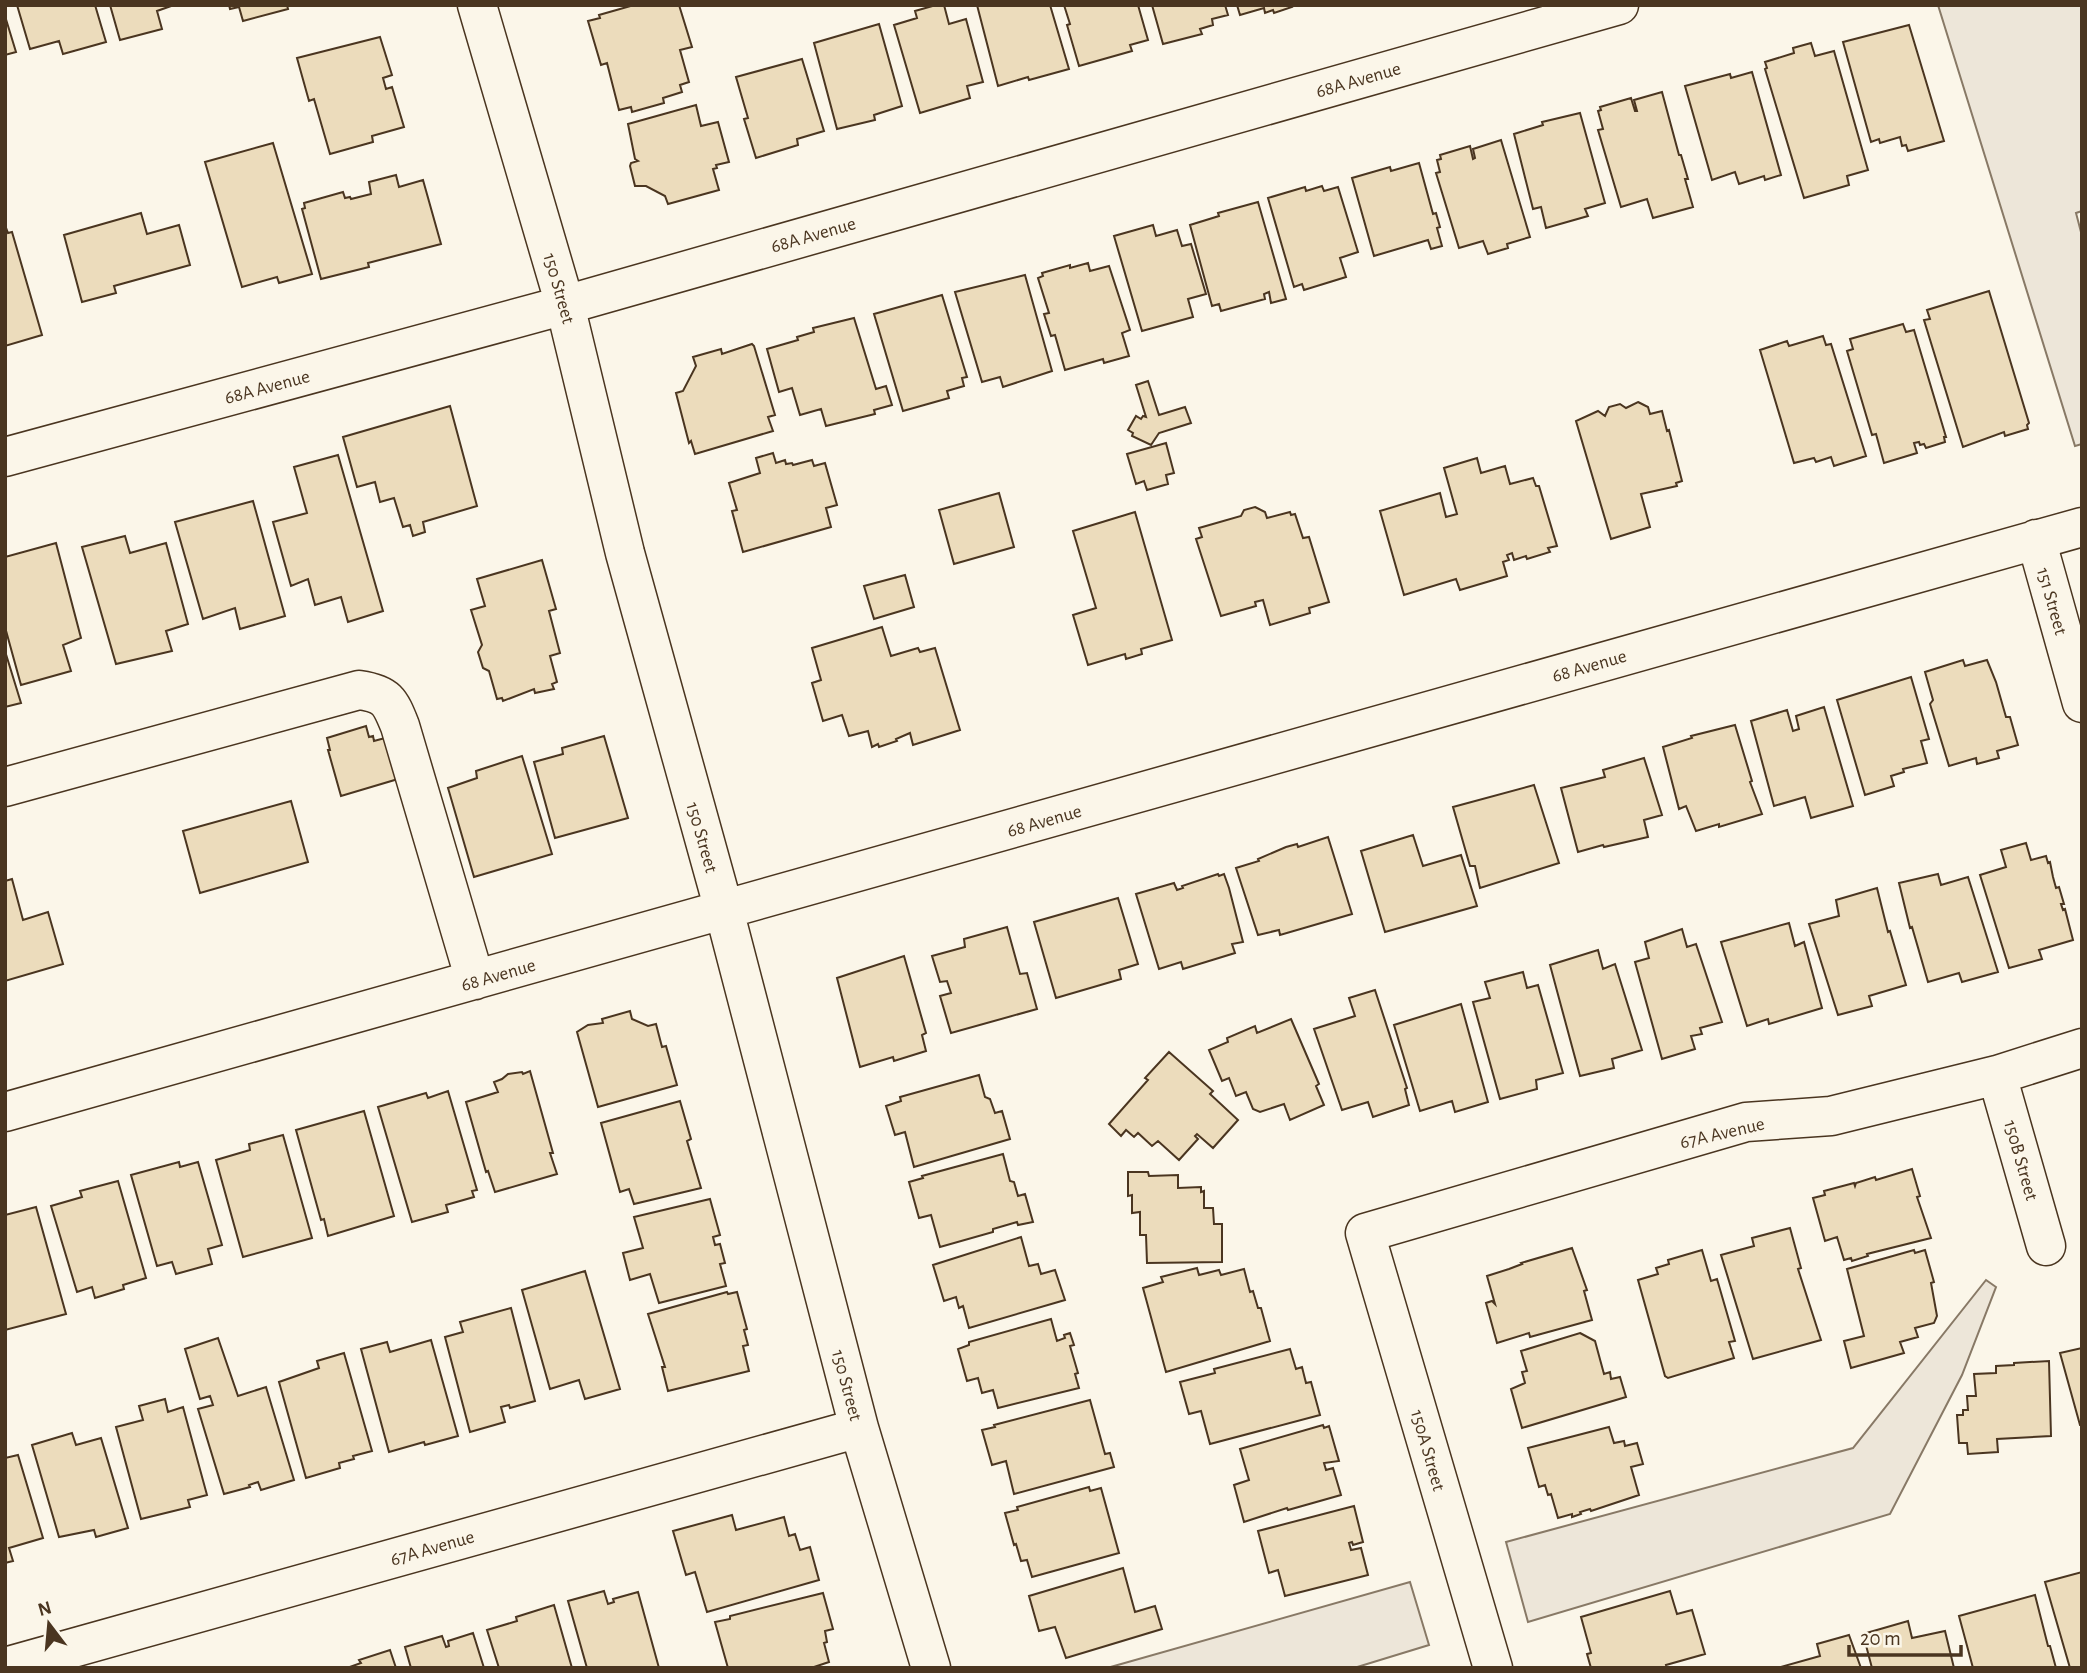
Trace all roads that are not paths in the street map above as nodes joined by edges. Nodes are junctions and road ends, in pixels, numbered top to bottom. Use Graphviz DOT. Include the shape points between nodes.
graph roads {
  1 [pos="477,5"];
  2 [pos="1619,5"];
  3 [pos="565,305"];
  4 [pos="5,457"];
  5 [pos="2082,527"];
  6 [pos="2036,539"];
  7 [pos="2082,703"];
  8 [pos="5,787"];
  9 [pos="724,910"];
  10 [pos="475,980"];
  11 [pos="2082,1048"];
  12 [pos="1997,1074"];
  13 [pos="5,1112"];
  14 [pos="1365,1233"];
  15 [pos="2046,1246"];
  16 [pos="859,1429"];
  17 [pos="5,1667"];
  18 [pos="931,1668"];
  19 [pos="1493,1668"];
  1 -- 3 [label="street, 150 Street"];
  2 -- 3 [label="street, 68A Avenue"];
  3 -- 4 [label="street, 68A Avenue"];
  3 -- 9 [label="street, 150 Street" via="625,552"];
  5 -- 6 [label="street, 68 Avenue"];
  6 -- 7 [label="street, 151 Street"];
  6 -- 9 [label="street, 68 Avenue"];
  8 -- 10 [label="street" via="359,690 377,693 391,705 400,726"];
  9 -- 10 [label="street, 68 Avenue"];
  9 -- 16 [label="street, 150 Street"];
  10 -- 13 [label="street, 68 Avenue"];
  11 -- 12 [label="street, 67A Avenue"];
  12 -- 14 [label="street, 67A Avenue" via="1830,1116 1746,1122"];
  12 -- 15 [label="street, 150B Street"];
  14 -- 19 [label="street, 150A Street"];
  16 -- 17 [label="street, 67A Avenue"];
  16 -- 18 [label="street, 150 Street"];
}
